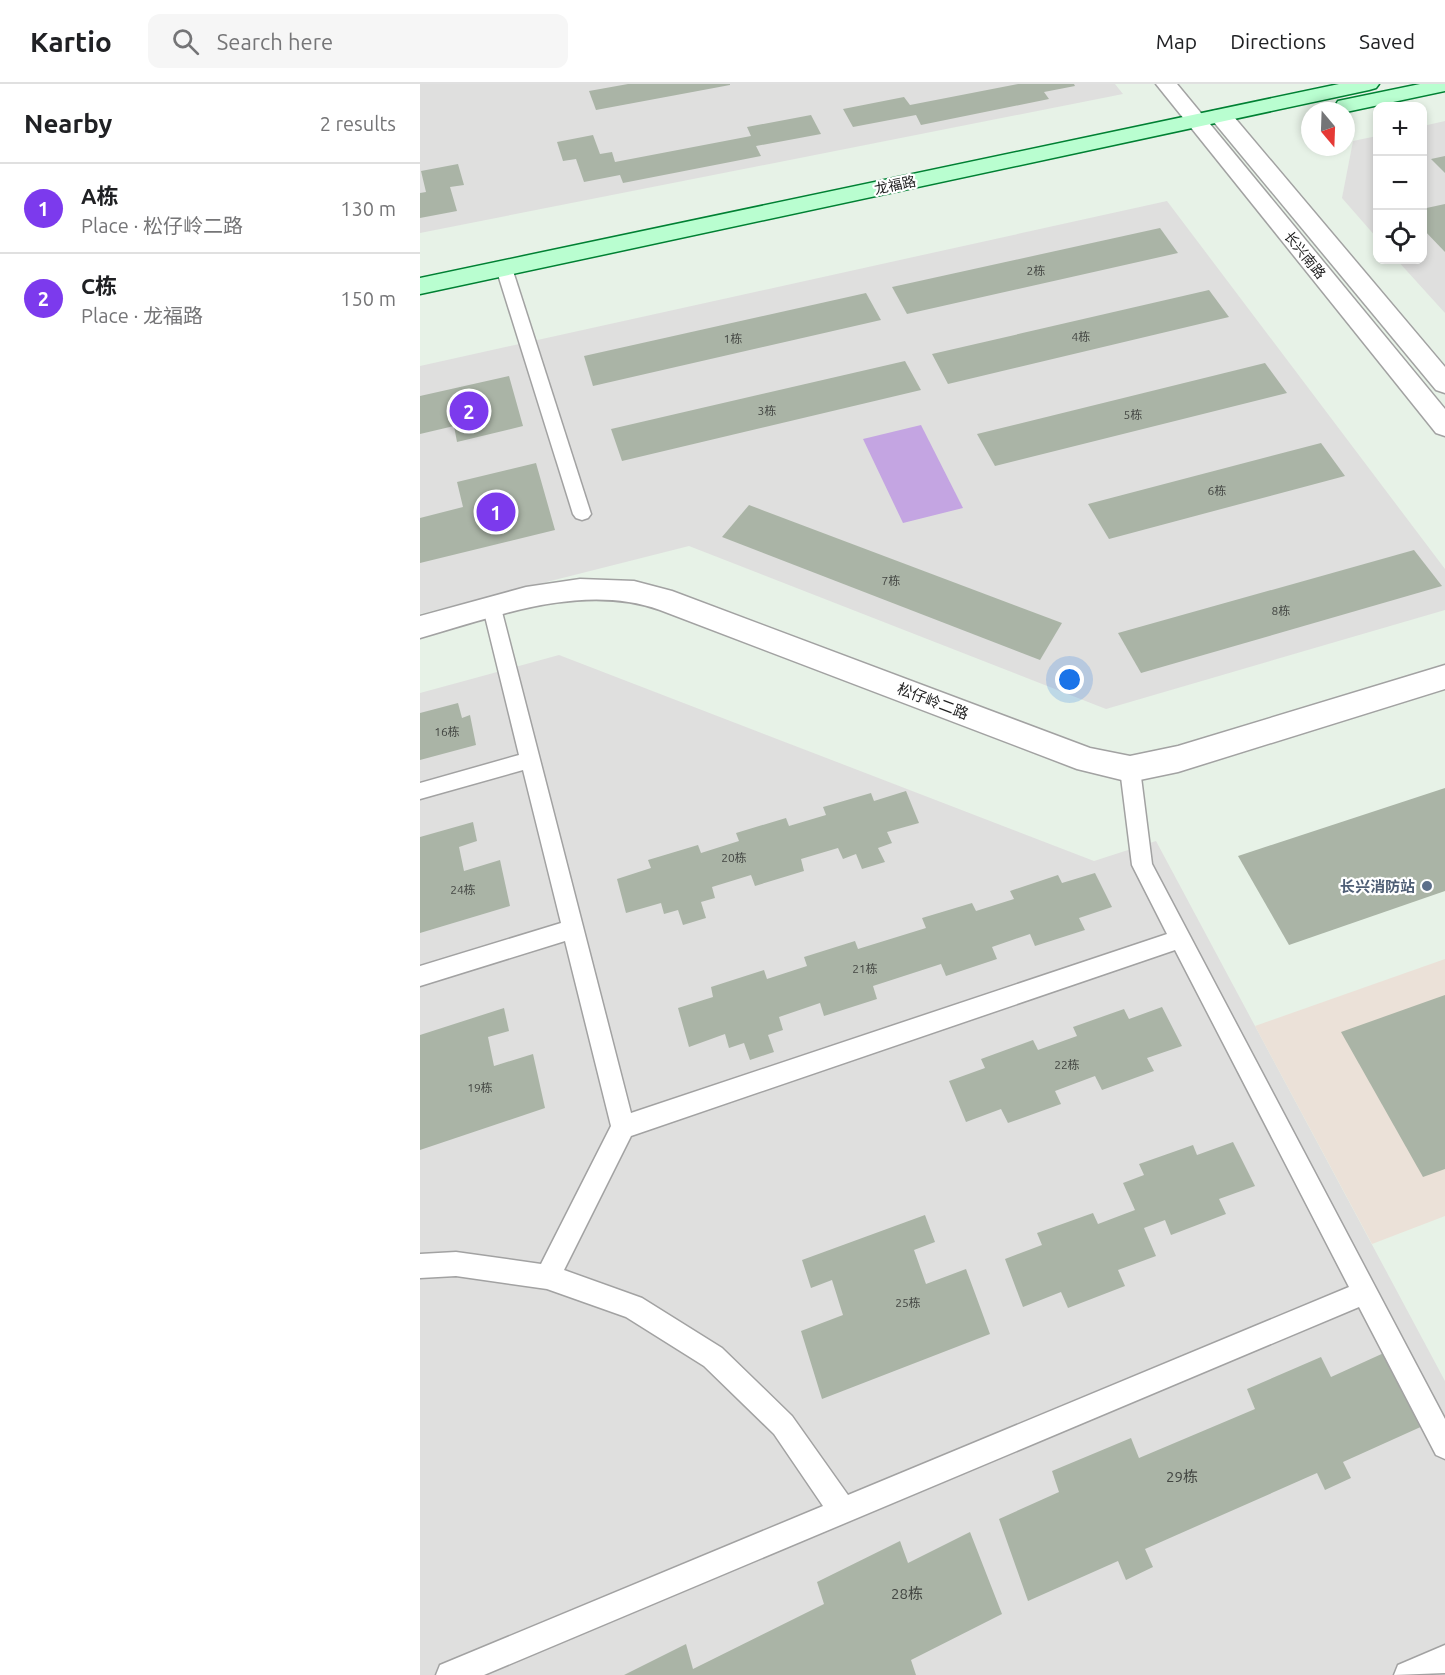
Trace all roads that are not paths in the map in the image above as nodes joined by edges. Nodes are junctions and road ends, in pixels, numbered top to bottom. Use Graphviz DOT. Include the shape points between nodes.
graph roads {
  1 [pos="1166,84"];
  2 [pos="1369,84"];
  3 [pos="1445,85"];
  4 [pos="1202,93"];
  5 [pos="1355,104"];
  6 [pos="1301,115"];
  7 [pos="1227,123"];
  8 [pos="1202,128"];
  9 [pos="507,277"];
  10 [pos="420,286"];
  11 [pos="420,306"];
  12 [pos="1445,384"];
  13 [pos="1445,427"];
  14 [pos="582,514"];
  15 [pos="492,608"];
  16 [pos="420,627"];
  17 [pos="1445,677"];
  18 [pos="530,760"];
  19 [pos="1130,769"];
  20 [pos="420,791"];
  21 [pos="573,929"];
  22 [pos="1180,939"];
  23 [pos="420,976"];
  24 [pos="623,1127"];
  25 [pos="420,1266"];
  26 [pos="547,1277"];
  27 [pos="1365,1293"];
  28 [pos="1445,1446"];
  29 [pos="843,1511"];
  30 [pos="1445,1659"];
  31 [pos="450,1675"];
  32 [pos="1408,1675"];
  1 -- 8 [label="street, 长兴南路"];
  2 -- 7 [label="street, 龙福路"];
  3 -- 5 [label="street"];
  4 -- 7 [label="street, 长兴南路"];
  6 -- 7 [label="street, 龙福路"];
  7 -- 8 [label="street, 龙福路"];
  7 -- 12 [label="street, 长兴南路"];
  8 -- 9 [label="street, 龙福路"];
  8 -- 13 [label="street, 长兴南路"];
  9 -- 10 [label="street, 龙福路"];
  9 -- 11 [label="street, 龙福路"];
  9 -- 14 [label="lane"];
  15 -- 16 [label="street, 松仔岭二路"];
  15 -- 18 [label="lane"];
  15 -- 19 [label="street, 松仔岭二路" via="545,594 633,592 670,602 1088,760"];
  17 -- 19 [label="street, 松仔岭二路" via="1178,759"];
  18 -- 20 [label="lane"];
  18 -- 21 [label="lane"];
  19 -- 22 [label="lane" via="1142,865"];
  21 -- 23 [label="lane"];
  21 -- 24 [label="lane"];
  22 -- 24 [label="lane"];
  22 -- 27 [label="lane"];
  24 -- 26 [label="lane"];
  25 -- 26 [label="lane" via="456,1264"];
  26 -- 29 [label="lane" via="633,1307 712,1356 783,1425"];
  27 -- 28 [label="lane"];
  27 -- 29 [label="lane"];
  29 -- 31 [label="lane"];
  30 -- 32 [label="lane"];
}
